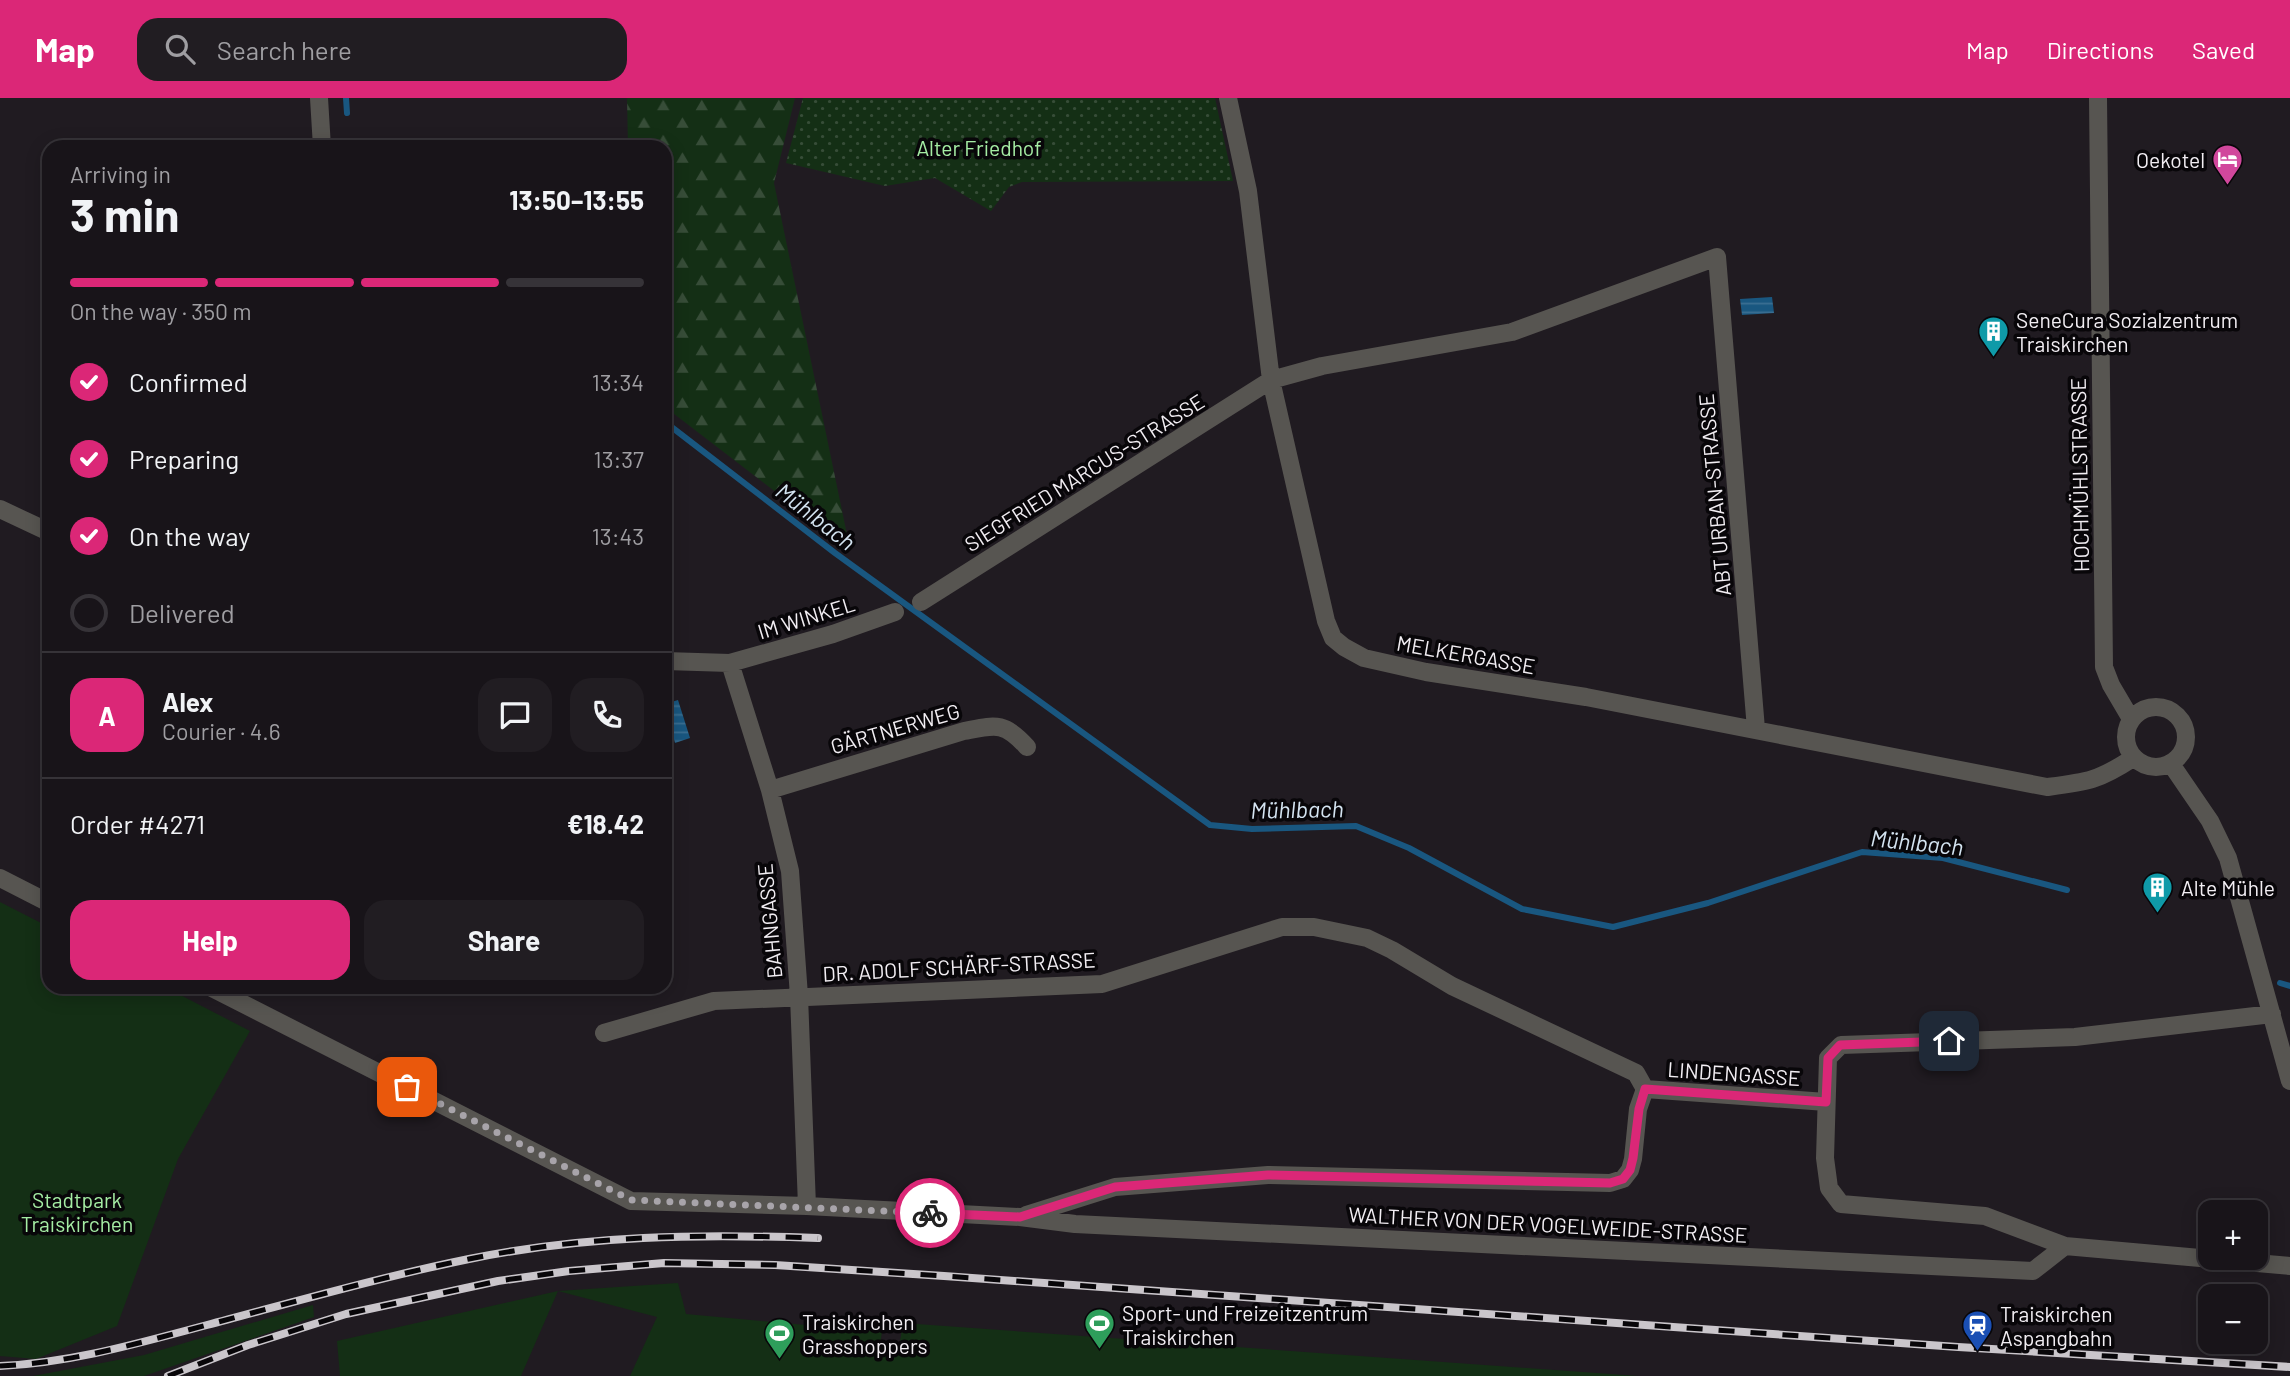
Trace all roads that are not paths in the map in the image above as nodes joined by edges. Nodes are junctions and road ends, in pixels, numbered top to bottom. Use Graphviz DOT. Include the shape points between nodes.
graph roads {
  1 [pos="319,98"];
  2 [pos="1228,98"];
  3 [pos="2098,98"];
  4 [pos="322,140"];
  5 [pos="1717,257"];
  6 [pos="1271,380"];
  7 [pos="0,509"];
  8 [pos="42,529"];
  9 [pos="921,602"];
  10 [pos="895,612"];
  11 [pos="672,661"];
  12 [pos="730,663"];
  13 [pos="2131,719"];
  14 [pos="1756,729"];
  15 [pos="1027,747"];
  16 [pos="2133,758"];
  17 [pos="2171,764"];
  18 [pos="770,790"];
  19 [pos="0,878"];
  20 [pos="42,900"];
  21 [pos="1392,950"];
  22 [pos="224,994"];
  23 [pos="799,996"];
  24 [pos="2272,1014"];
  25 [pos="604,1034"];
  26 [pos="2290,1080"];
  27 [pos="1645,1089"];
  28 [pos="1826,1102"];
  29 [pos="807,1206"];
  30 [pos="1020,1217"];
  31 [pos="2065,1246"];
  32 [pos="2290,1266"];
  1 -- 4 [label="street"];
  2 -- 6 [label="street, MELKERGASSE" via="1248,191"];
  3 -- 13 [label="street, HOCHMÜHLSTRASSE" via="2105,667"];
  5 -- 6 [label="street, SIEGFRIED MARCUS-STRASSE" via="1512,332 1322,366"];
  5 -- 14 [label="street, ABT URBAN-STRASSE"];
  6 -- 9 [label="street, SIEGFRIED MARCUS-STRASSE"];
  6 -- 14 [label="street, MELKERGASSE" via="1326,621 1333,638 1344,647 1364,658 1426,672"];
  7 -- 8 [label="street"];
  10 -- 12 [label="street, IM WINKEL"];
  11 -- 12 [label="street"];
  12 -- 18 [label="street, BAHNGASSE"];
  13 -- 16 [label="street" via="2125,738"];
  13 -- 17 [label="street" via="2147,708 2175,714 2186,740 2179,758"];
  14 -- 16 [label="street, MELKERGASSE" via="2047,787 2106,776"];
  15 -- 18 [label="street, GÄRTNERWEG" via="1013,732 996,725"];
  16 -- 17 [label="street" via="2151,768"];
  17 -- 24 [label="street" via="2210,821 2228,858"];
  18 -- 23 [label="street, BAHNGASSE" via="790,871"];
  19 -- 20 [label="street"];
  21 -- 23 [label="street, DR. ADOLF SCHÄRF-STRASSE" via="1367,938 1314,927 1282,927 1102,984"];
  21 -- 27 [label="street, LINDENGASSE" via="1452,986 1636,1073"];
  22 -- 29 [label="street, WALTHER VON DER VOGELWEIDE-STRASSE" via="631,1200"];
  23 -- 25 [label="street, DR. ADOLF SCHÄRF-STRASSE" via="715,1001"];
  23 -- 29 [label="street, BAHNGASSE"];
  24 -- 26 [label="street"];
  24 -- 28 [label="street, LINDENGASSE" via="2075,1037 1840,1045 1828,1058"];
  27 -- 28 [label="street, LINDENGASSE"];
  27 -- 30 [label="street, WALTHER VON DER VOGELWEIDE-STRASSE" via="1630,1170 1623,1179 1610,1183 1268,1175 1115,1187"];
  28 -- 31 [label="street" via="1826,1168 1829,1188 1841,1204 1985,1216"];
  29 -- 30 [label="street, WALTHER VON DER VOGELWEIDE-STRASSE"];
  30 -- 31 [label="street, WALTHER VON DER VOGELWEIDE-STRASSE" via="1075,1224 2034,1271"];
  31 -- 32 [label="street"];
}
